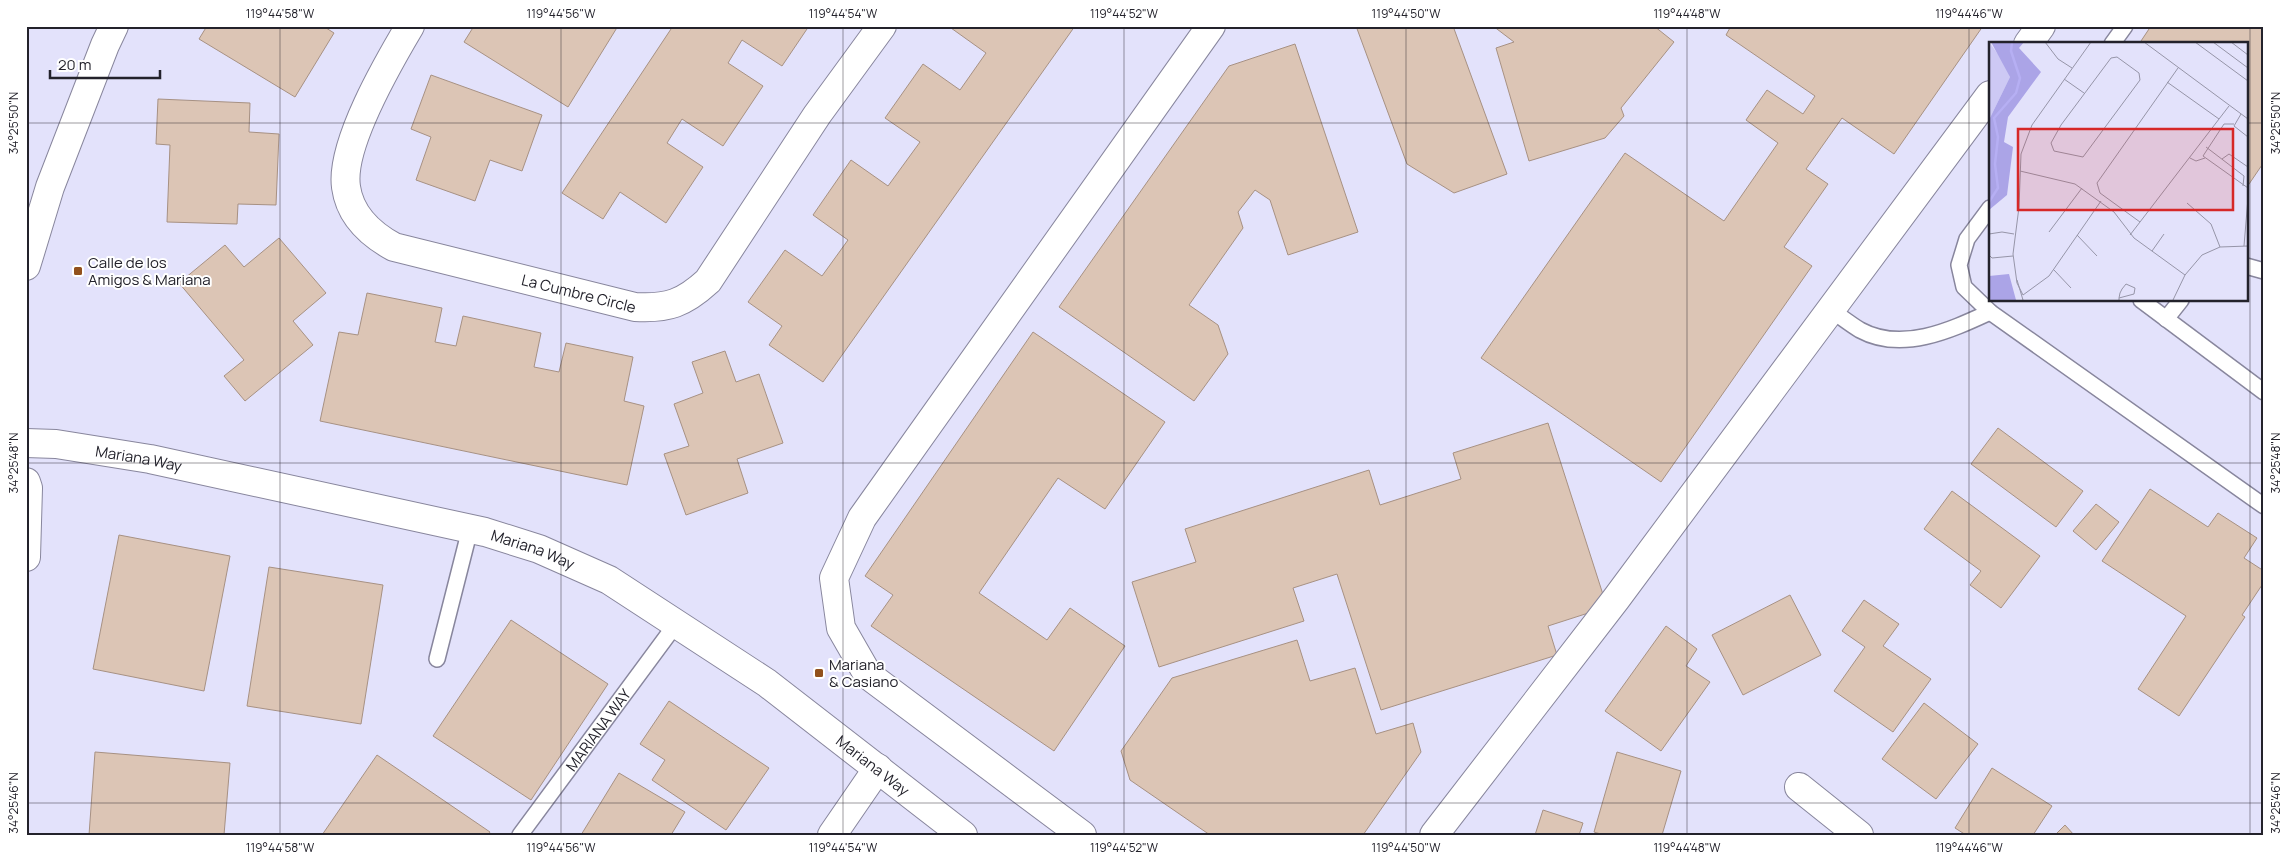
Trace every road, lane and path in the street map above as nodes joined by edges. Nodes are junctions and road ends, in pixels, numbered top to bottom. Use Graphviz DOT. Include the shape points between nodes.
graph roads {
  1 [pos="114,26"];
  2 [pos="410,26"];
  3 [pos="882,26"];
  4 [pos="1211,26"];
  5 [pos="2041,26"];
  6 [pos="2125,26"];
  7 [pos="2029,42"];
  8 [pos="2113,42"];
  9 [pos="1989,96"];
  10 [pos="1989,209"];
  11 [pos="26,266"];
  12 [pos="2248,267"];
  13 [pos="2264,271"];
  14 [pos="2142,301"];
  15 [pos="2180,301"];
  16 [pos="1831,310"];
  17 [pos="1990,312"];
  18 [pos="2166,319"];
  19 [pos="2264,392"];
  20 [pos="26,443"];
  21 [pos="26,482"];
  22 [pos="2264,506"];
  23 [pos="470,529"];
  24 [pos="26,557"];
  25 [pos="676,624"];
  26 [pos="437,659"];
  27 [pos="878,768"];
  28 [pos="1799,787"];
  29 [pos="520,835"];
  30 [pos="832,835"];
  31 [pos="963,835"];
  32 [pos="1082,835"];
  33 [pos="1434,835"];
  34 [pos="1859,835"];
  1 -- 11 [label="street" via="50,187"];
  2 -- 3 [label="street, La Cumbre Circle" via="366,110 347,167 346,187 362,224 394,247 635,307 655,308 684,300 708,281 817,115"];
  4 -- 32 [label="street" via="862,518 834,578 841,628 868,675"];
  5 -- 7 [label="street"];
  6 -- 8 [label="lane"];
  9 -- 16 [label="street"];
  10 -- 17 [label="lane" via="1967,239 1960,265 1964,287"];
  12 -- 13 [label="lane"];
  14 -- 18 [label="lane"];
  15 -- 18 [label="lane"];
  16 -- 17 [label="lane" via="1861,330 1890,340 1922,338 1954,329"];
  16 -- 33 [label="street" via="1616,599"];
  17 -- 22 [label="lane"];
  18 -- 19 [label="lane"];
  20 -- 23 [label="street, Mariana Way" via="56,444 150,460"];
  21 -- 24 [label="street"];
  23 -- 25 [label="street, Mariana Way" via="539,549 609,580"];
  23 -- 26 [label="lane"];
  25 -- 27 [label="street, Mariana Way" via="767,683"];
  25 -- 29 [label="lane, MARIANA WAY"];
  27 -- 30 [label="street"];
  27 -- 31 [label="street, Mariana Way"];
  28 -- 34 [label="street"];
}
